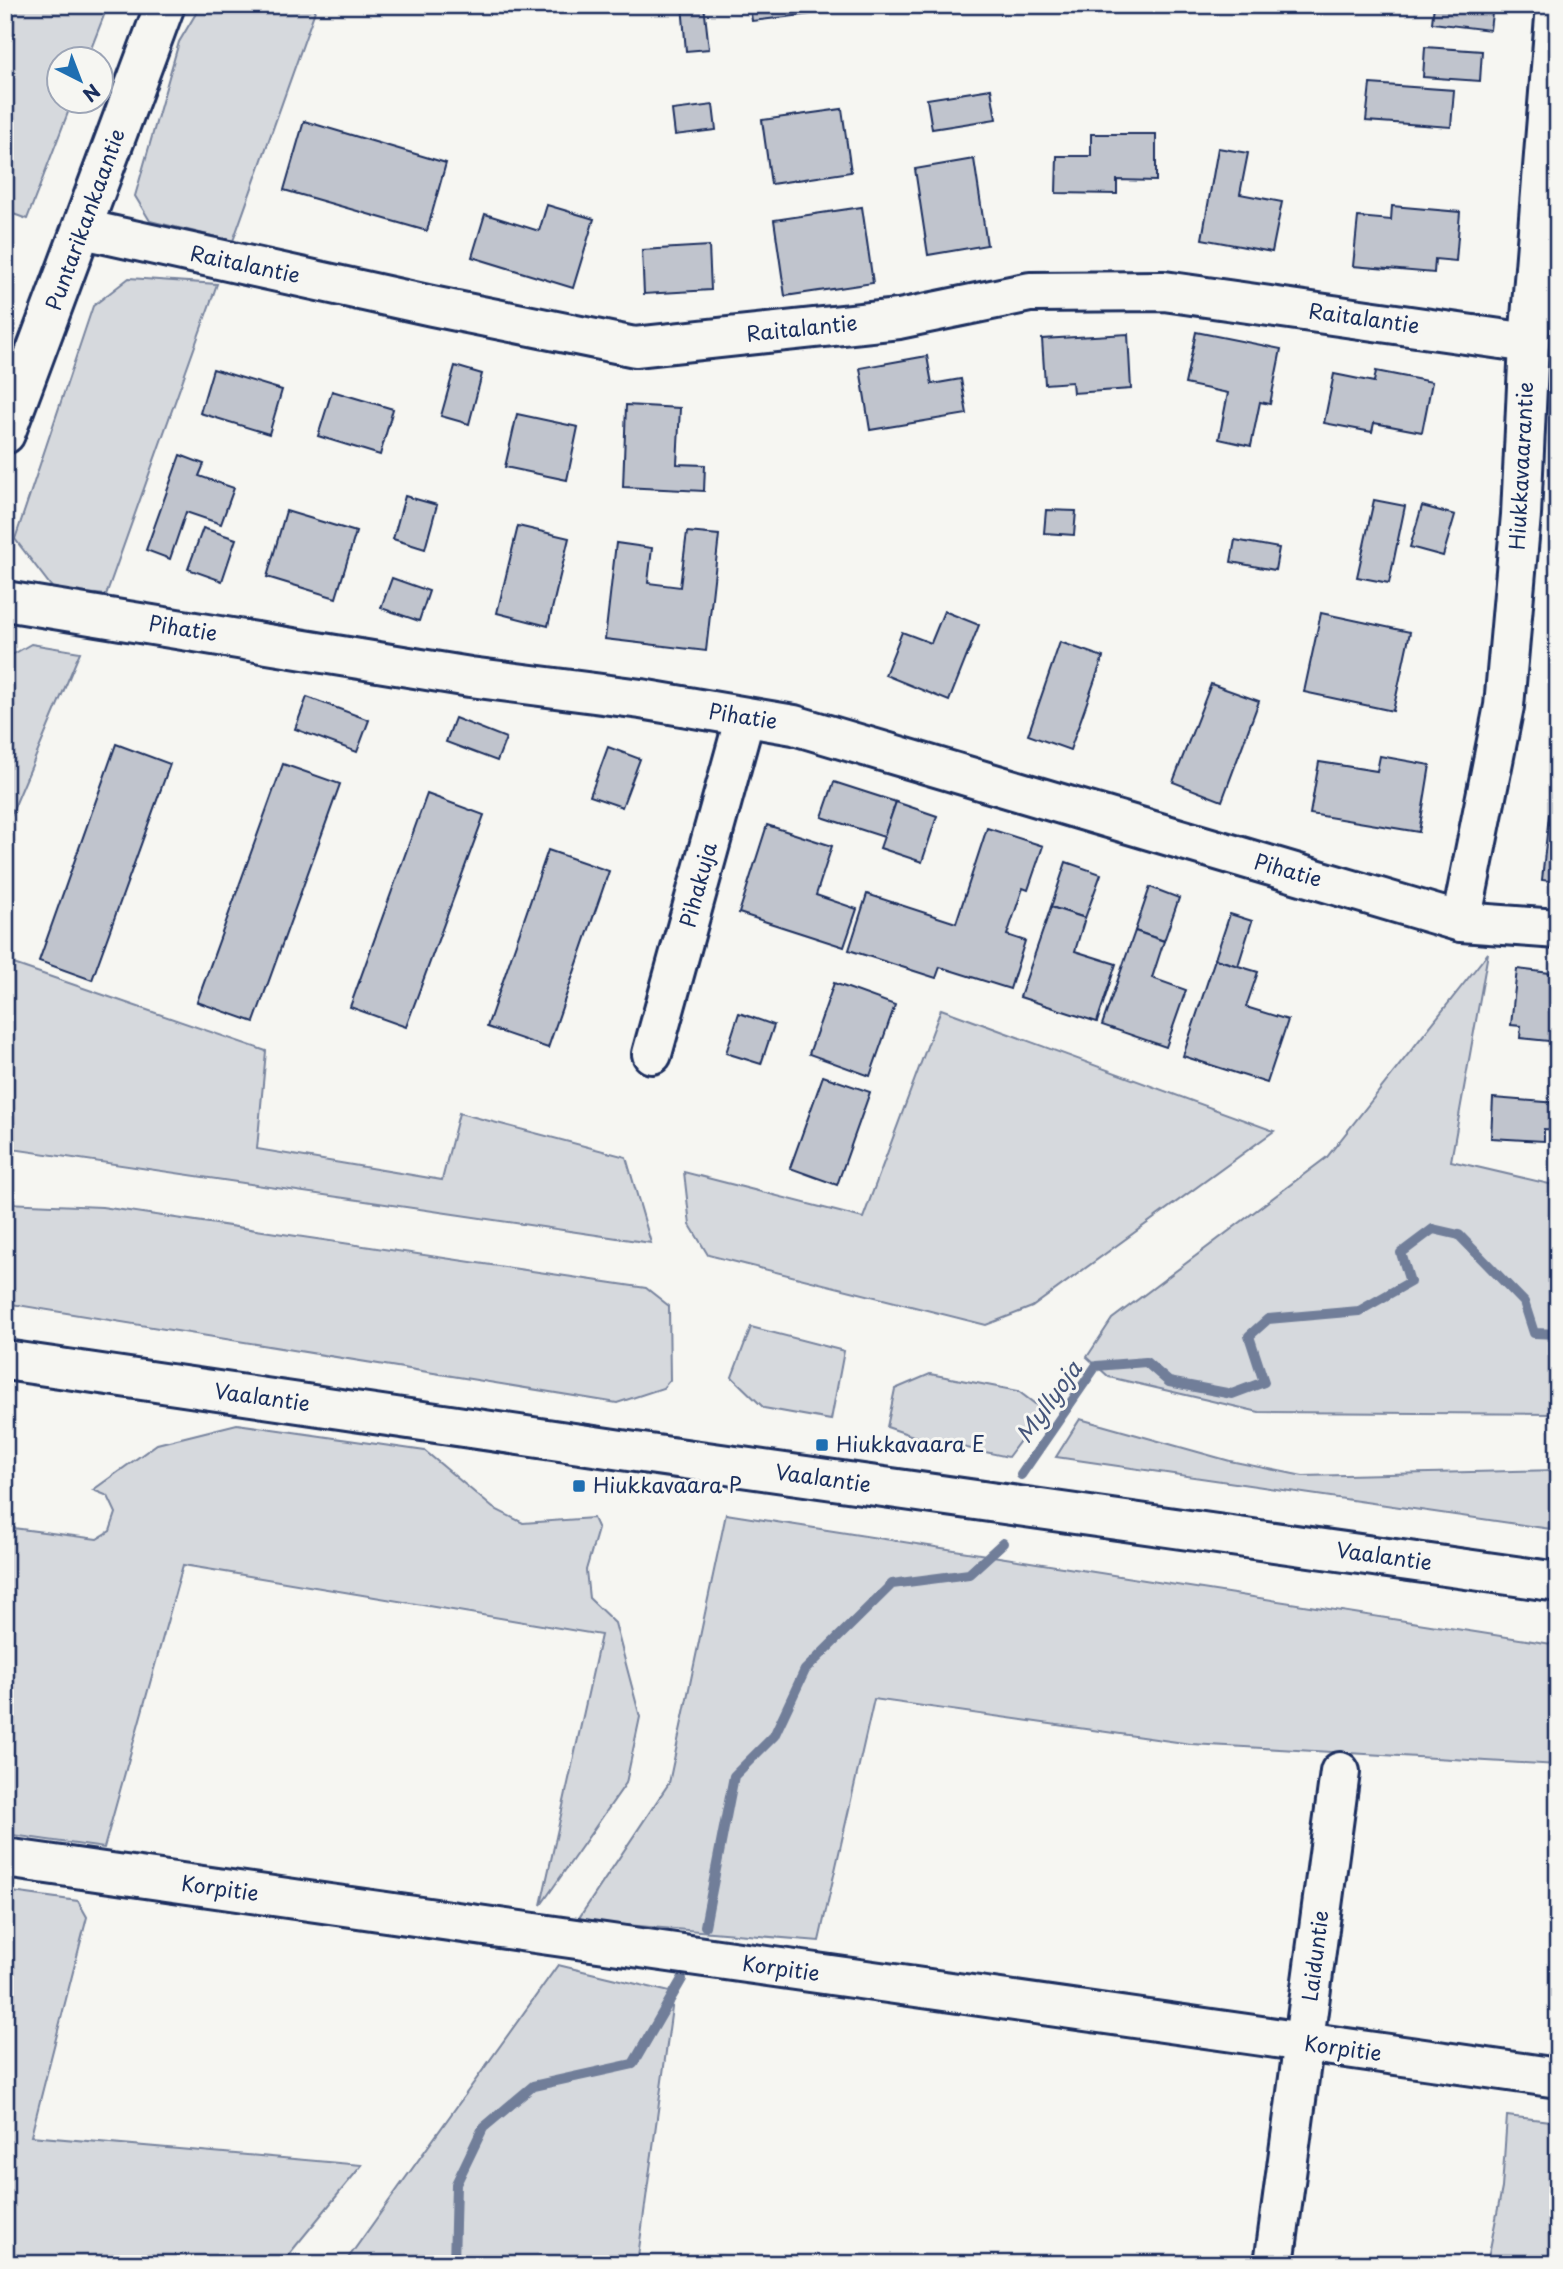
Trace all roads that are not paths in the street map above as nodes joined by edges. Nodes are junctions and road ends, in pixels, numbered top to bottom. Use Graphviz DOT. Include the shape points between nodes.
graph roads {
  1 [pos="165,5"];
  2 [pos="1556,5"];
  3 [pos="83,229"];
  4 [pos="1529,343"];
  5 [pos="5,434"];
  6 [pos="5,601"];
  7 [pos="745,717"];
  8 [pos="1461,922"];
  9 [pos="1558,929"];
  10 [pos="652,1054"];
  11 [pos="5,1360"];
  12 [pos="1558,1581"];
  13 [pos="1340,1772"];
  14 [pos="5,1858"];
  15 [pos="1305,2043"];
  16 [pos="1558,2078"];
  17 [pos="1274,2264"];
  1 -- 3 [label="street, Puntarikankaantie"];
  2 -- 4 [label="street, Hiukkavaarantie"];
  3 -- 4 [label="street, Raitalantie" via="635,348 899,319 1030,292 1150,291"];
  3 -- 5 [label="street, Puntarikankaantie"];
  4 -- 8 [label="street, Hiukkavaarantie" via="1521,515 1504,706"];
  6 -- 7 [label="street, Pihatie"];
  7 -- 8 [label="street, Pihatie" via="794,725"];
  7 -- 10 [label="street, Pihakuja"];
  8 -- 9 [label="street, Pihatie"];
  11 -- 12 [label="street, Vaalantie"];
  13 -- 15 [label="street, Laiduntie"];
  14 -- 15 [label="street, Korpitie"];
  15 -- 16 [label="street, Korpitie"];
  15 -- 17 [label="street, Laiduntie"];
}
